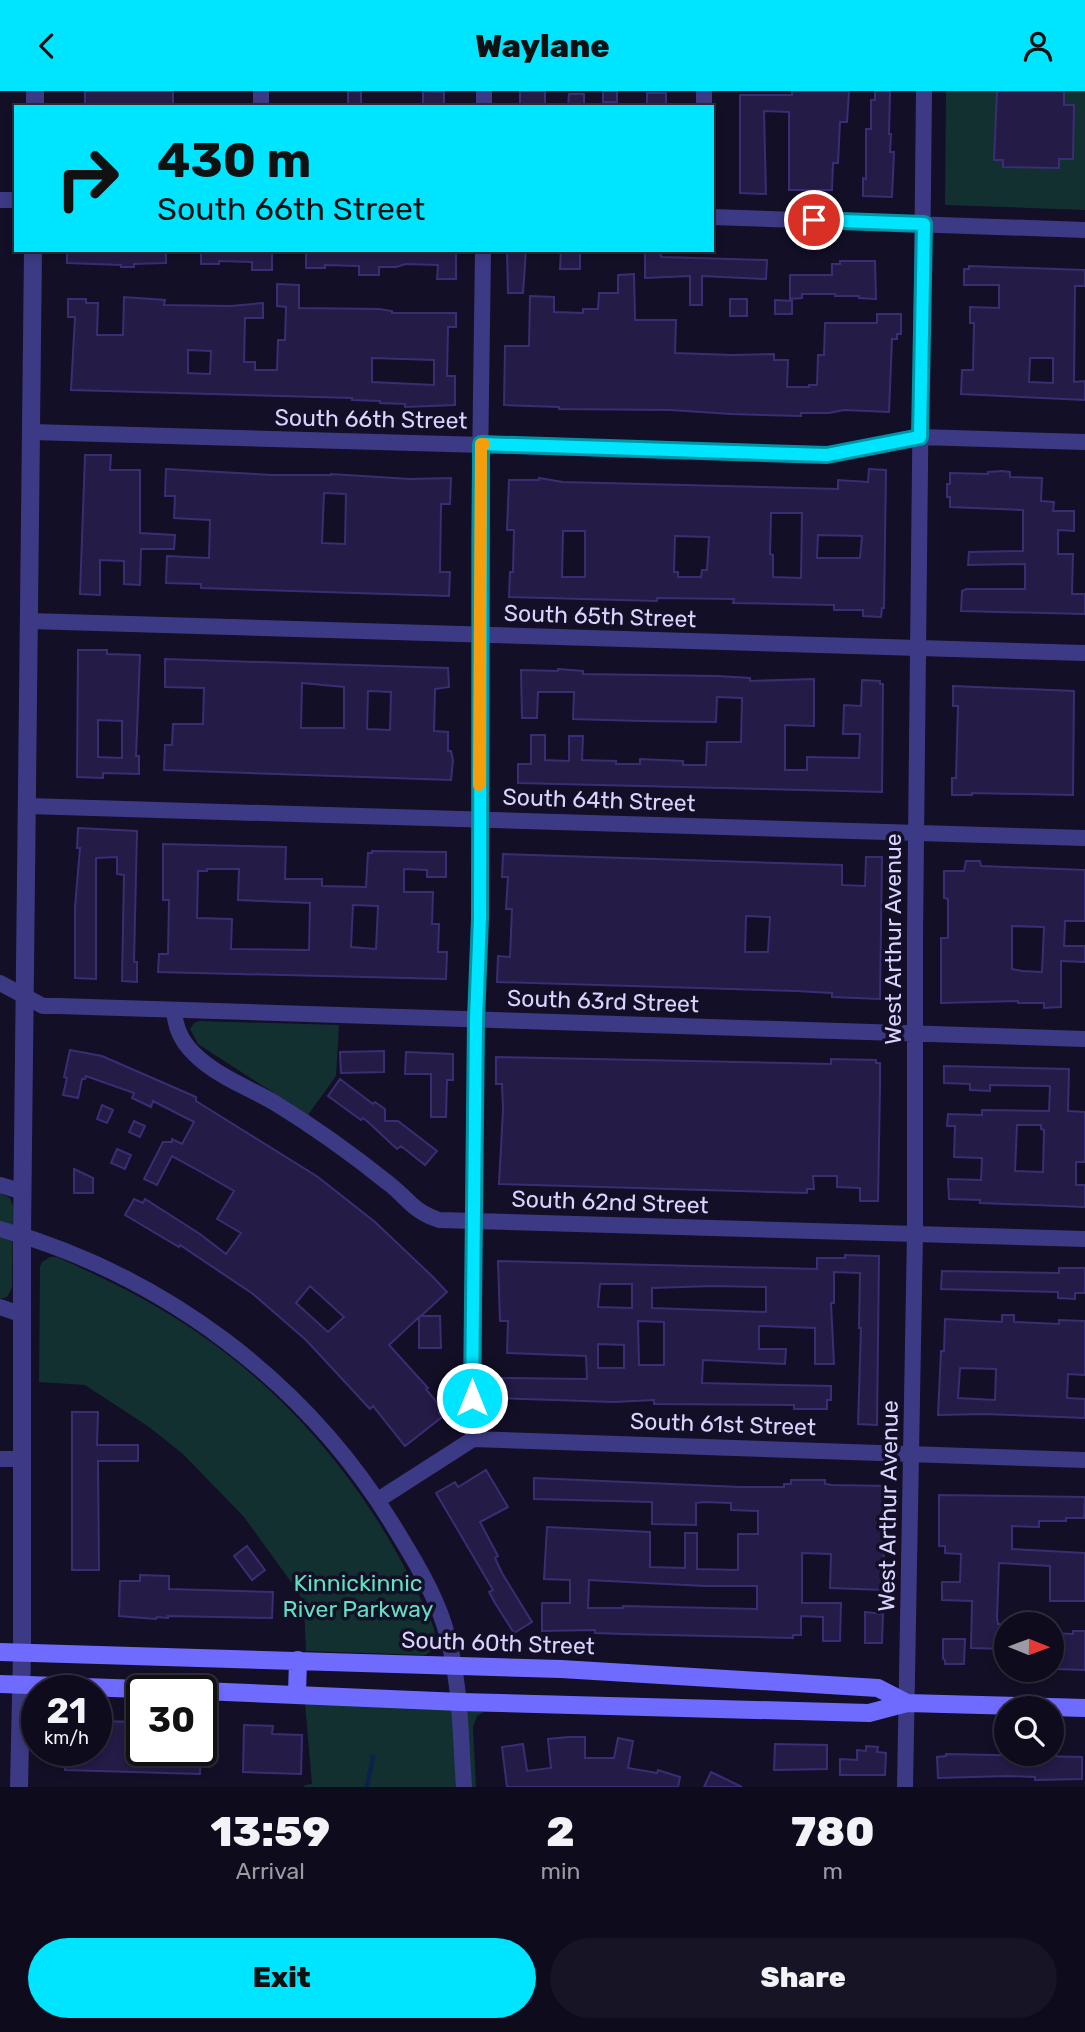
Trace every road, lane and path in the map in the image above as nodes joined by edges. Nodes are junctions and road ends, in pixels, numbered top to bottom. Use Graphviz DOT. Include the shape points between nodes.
graph roads {
  1 [pos="925,91"];
  2 [pos="714,217"];
  3 [pos="924,224"];
  4 [pos="1085,230"];
  5 [pos="33,252"];
  6 [pos="483,252"];
  7 [pos="32,432"];
  8 [pos="920,437"];
  9 [pos="1085,442"];
  10 [pos="481,444"];
  11 [pos="30,621"];
  12 [pos="480,635"];
  13 [pos="918,647"];
  14 [pos="1085,653"];
  15 [pos="28,806"];
  16 [pos="479,818"];
  17 [pos="916,833"];
  18 [pos="1085,838"];
  19 [pos="0,983"];
  20 [pos="26,995"];
  21 [pos="174,1011"];
  22 [pos="476,1019"];
  23 [pos="915,1034"];
  24 [pos="1085,1039"];
  25 [pos="0,1185"];
  26 [pos="23,1192"];
  27 [pos="474,1221"];
  28 [pos="0,1229"];
  29 [pos="915,1233"];
  30 [pos="22,1235"];
  31 [pos="1085,1239"];
  32 [pos="0,1307"];
  33 [pos="23,1315"];
  34 [pos="472,1439"];
  35 [pos="912,1454"];
  36 [pos="0,1459"];
  37 [pos="22,1459"];
  38 [pos="1085,1460"];
  39 [pos="378,1500"];
  40 [pos="0,1652"];
  41 [pos="22,1653"];
  42 [pos="298,1660"];
  43 [pos="456,1666"];
  44 [pos="21,1675"];
  45 [pos="0,1684"];
  46 [pos="21,1685"];
  47 [pos="217,1692"];
  48 [pos="297,1694"];
  49 [pos="461,1702"];
  50 [pos="907,1703"];
  51 [pos="1085,1708"];
  52 [pos="19,1787"];
  53 [pos="464,1787"];
  54 [pos="905,1787"];
  1 -- 3 [label="street, West Arthur Avenue"];
  2 -- 3 [label="street"];
  3 -- 4 [label="street"];
  3 -- 8 [label="street, West Arthur Avenue"];
  5 -- 7 [label="street"];
  6 -- 10 [label="street"];
  7 -- 10 [label="street, South 66th Street"];
  7 -- 11 [label="street"];
  8 -- 9 [label="street, South 66th Street"];
  8 -- 10 [label="street, South 66th Street" via="827,455"];
  8 -- 13 [label="street, West Arthur Avenue"];
  10 -- 12 [label="street"];
  11 -- 12 [label="street, South 65th Street"];
  11 -- 15 [label="street"];
  12 -- 13 [label="street, South 65th Street"];
  12 -- 16 [label="street"];
  13 -- 14 [label="street, South 65th Street"];
  13 -- 17 [label="street, West Arthur Avenue"];
  15 -- 16 [label="street, South 64th Street"];
  15 -- 20 [label="street"];
  16 -- 17 [label="street, South 64th Street"];
  16 -- 22 [label="street"];
  17 -- 18 [label="street, South 64th Street"];
  17 -- 23 [label="street, West Arthur Avenue"];
  19 -- 20 [label="street, South 63rd Street"];
  20 -- 21 [label="street, South 63rd Street" via="43,1006"];
  20 -- 26 [label="street"];
  21 -- 22 [label="street, South 63rd Street"];
  21 -- 27 [label="street, South 62nd Street" via="175,1027 202,1061 356,1156 420,1214 439,1220"];
  22 -- 23 [label="street, South 63rd Street"];
  22 -- 27 [label="street"];
  23 -- 24 [label="street, South 63rd Street"];
  23 -- 29 [label="street, West Arthur Avenue"];
  25 -- 26 [label="street"];
  26 -- 30 [label="street"];
  27 -- 29 [label="street, South 62nd Street"];
  27 -- 34 [label="street"];
  28 -- 30 [label="street"];
  29 -- 31 [label="street, South 62nd Street"];
  29 -- 35 [label="street, West Arthur Avenue"];
  30 -- 33 [label="street"];
  30 -- 39 [label="street" via="59,1247 157,1294 237,1348 294,1399"];
  32 -- 33 [label="street"];
  33 -- 37 [label="street"];
  34 -- 35 [label="street, South 61st Street"];
  34 -- 39 [label="street"];
  35 -- 38 [label="street, South 61st Street"];
  35 -- 50 [label="street, West Arthur Avenue"];
  36 -- 37 [label="street"];
  37 -- 41 [label="street"];
  39 -- 43 [label="street" via="420,1572 443,1621"];
  40 -- 41 [label="main road, South 60th Street"];
  41 -- 42 [label="main road, South 60th Street"];
  41 -- 44 [label="street"];
  42 -- 43 [label="main road, South 60th Street"];
  42 -- 48 [label="main road"];
  43 -- 49 [label="street"];
  43 -- 50 [label="main road, South 60th Street" via="878,1688"];
  45 -- 46 [label="main road, South 60th Street"];
  46 -- 52 [label="street"];
  47 -- 48 [label="main road, South 60th Street"];
  48 -- 49 [label="main road, South 60th Street"];
  49 -- 50 [label="main road, South 60th Street" via="869,1713"];
  49 -- 53 [label="street"];
  50 -- 51 [label="main road, South 60th Street"];
  50 -- 54 [label="street, West Arthur Avenue"];
}
